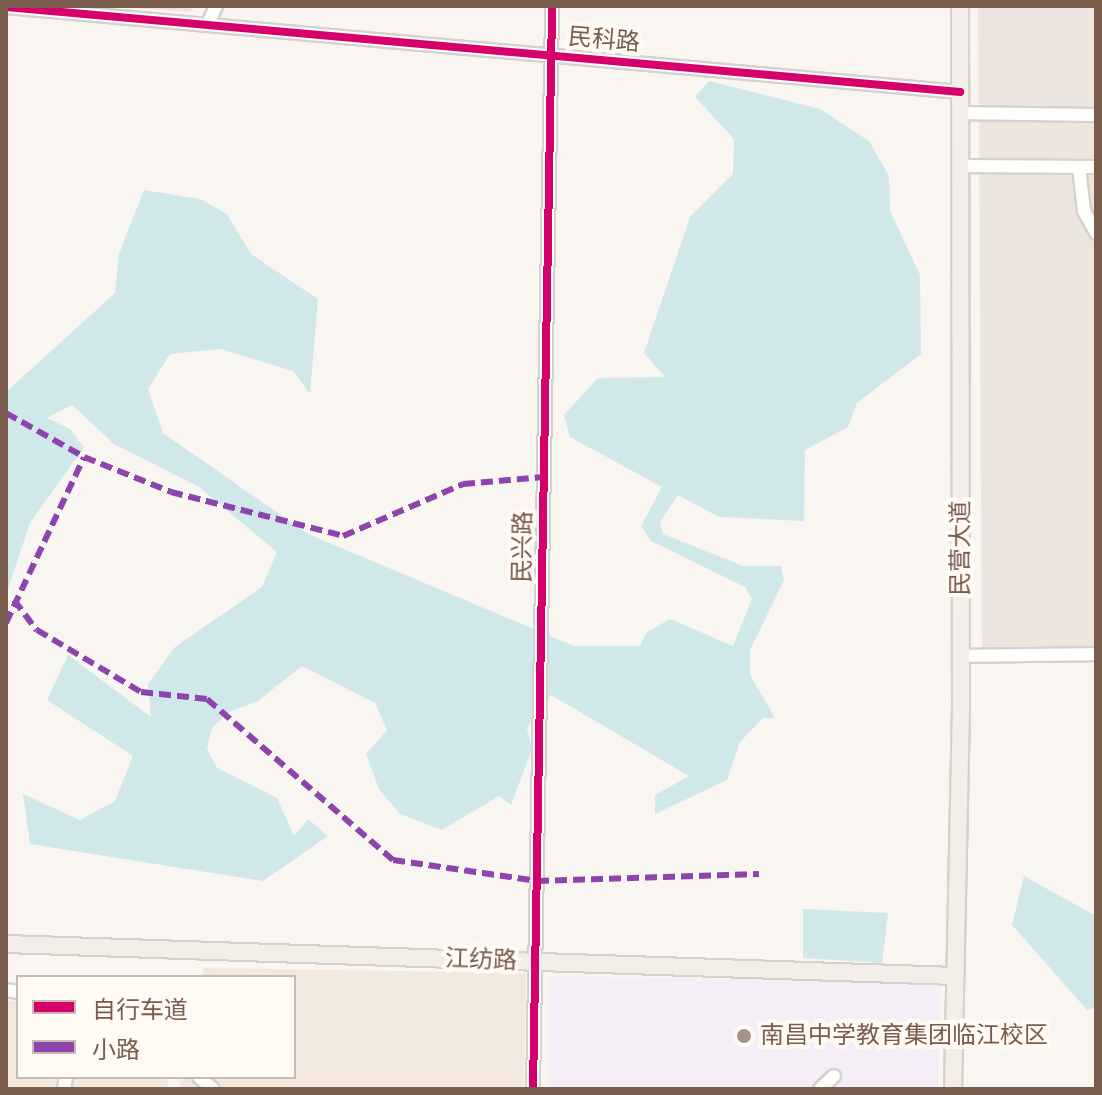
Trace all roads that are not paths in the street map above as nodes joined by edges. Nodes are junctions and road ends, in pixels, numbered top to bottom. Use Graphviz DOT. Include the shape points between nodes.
graph roads {
  1 [pos="216,6"];
  2 [pos="552,6"];
  3 [pos="960,6"];
  4 [pos="6,7"];
  5 [pos="208,24"];
  6 [pos="551,55"];
  7 [pos="960,92"];
  8 [pos="959,113"];
  9 [pos="1096,115"];
  10 [pos="960,166"];
  11 [pos="1079,167"];
  12 [pos="1096,167"];
  13 [pos="1096,233"];
  14 [pos="1096,654"];
  15 [pos="961,656"];
  16 [pos="6,944"];
  17 [pos="536,962"];
  18 [pos="955,976"];
  19 [pos="834,1076"];
  20 [pos="533,1089"];
  21 [pos="820,1089"];
  22 [pos="953,1089"];
  1 -- 5 [label="street"];
  2 -- 6 [label="street, 民兴路"];
  3 -- 7 [label="main road, 民营大道"];
  4 -- 5 [label="street, 民科路"];
  5 -- 6 [label="street, 民科路"];
  6 -- 7 [label="street, 民科路"];
  6 -- 17 [label="street, 民兴路"];
  7 -- 8 [label="main road, 民营大道"];
  8 -- 9 [label="street"];
  8 -- 10 [label="main road, 民营大道"];
  10 -- 11 [label="street"];
  10 -- 15 [label="main road, 民营大道"];
  11 -- 12 [label="street"];
  11 -- 13 [label="street" via="1081,201"];
  14 -- 15 [label="street"];
  15 -- 18 [label="main road, 民营大道"];
  16 -- 17 [label="main road, 江纺路"];
  17 -- 18 [label="main road, 江纺路"];
  17 -- 20 [label="street, 民兴路"];
  18 -- 22 [label="main road, 民营大道"];
  19 -- 21 [label="street"];
}
